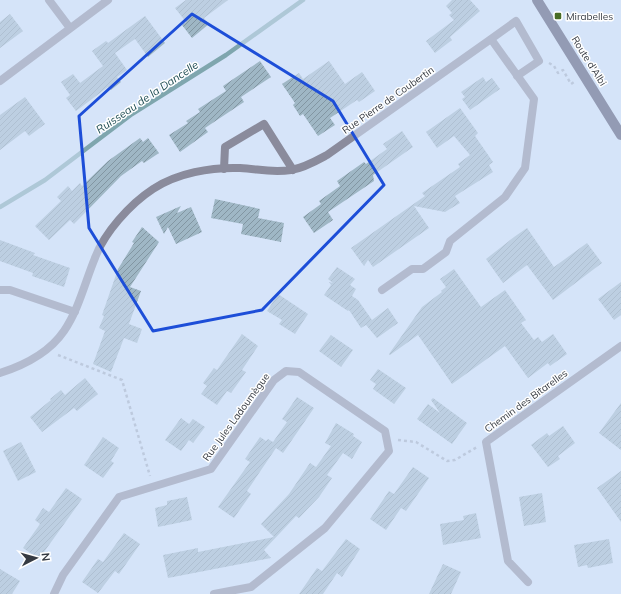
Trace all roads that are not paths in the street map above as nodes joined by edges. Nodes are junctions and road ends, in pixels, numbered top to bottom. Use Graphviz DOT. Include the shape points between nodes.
graph roads {
  1 [pos="49,0"];
  2 [pos="108,0"];
  3 [pos="537,0"];
  4 [pos="70,28"];
  5 [pos="490,39"];
  6 [pos="517,76"];
  7 [pos="0,81"];
  8 [pos="621,135"];
  9 [pos="224,169"];
  10 [pos="292,170"];
  11 [pos="0,290"];
  12 [pos="382,290"];
  13 [pos="75,312"];
  14 [pos="621,346"];
  15 [pos="0,373"];
  16 [pos="528,582"];
  17 [pos="54,594"];
  18 [pos="214,594"];
  1 -- 4 [label="street"];
  2 -- 4 [label="street"];
  3 -- 8 [label="main road, Route d'Albi"];
  4 -- 7 [label="street"];
  5 -- 6 [label="street"];
  5 -- 6 [label="street, Rue Pierre de Coubertin" via="516,21 539,61"];
  5 -- 10 [label="street, Rue Pierre de Coubertin" via="327,155"];
  6 -- 12 [label="street" via="534,99 525,168 505,197 450,241 446,252 423,269 412,269"];
  9 -- 10 [label="street, Rue Pierre de Coubertin" via="241,168 266,172"];
  9 -- 10 [label="street" via="225,147 264,124"];
  9 -- 13 [label="street, Rue Pierre de Coubertin" via="185,175 153,189 132,206 115,225 95,256"];
  11 -- 13 [label="street" via="10,290"];
  13 -- 15 [label="street, Rue Pierre de Coubertin" via="64,331 49,348 30,361"];
  14 -- 16 [label="street, Chemin des Bitarelles" via="486,442 508,561"];
  17 -- 18 [label="street, Rue Jules Ladoumègue" via="63,575 119,497 211,469 274,380 286,371 299,372 385,431 389,451 324,528 251,587"];
}
